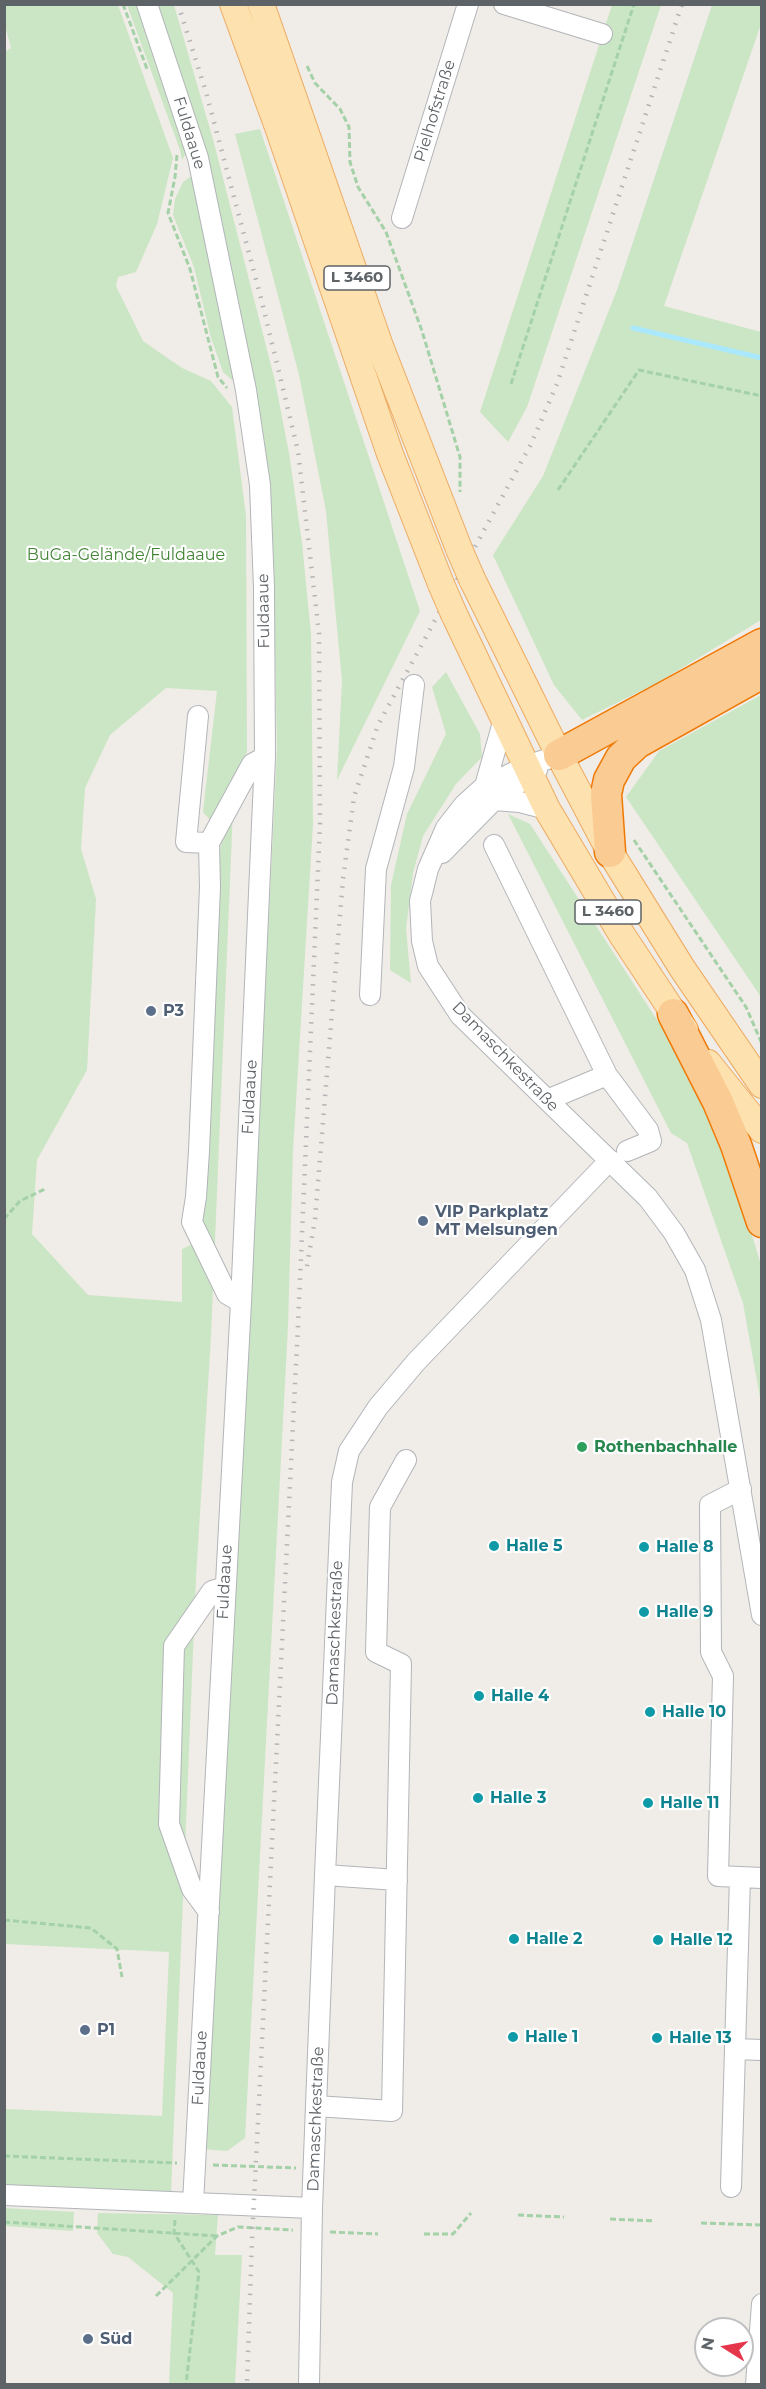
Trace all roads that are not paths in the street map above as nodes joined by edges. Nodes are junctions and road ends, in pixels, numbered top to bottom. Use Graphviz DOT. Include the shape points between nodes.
graph roads {
  1 [pos="147,4"];
  2 [pos="233,4"];
  3 [pos="261,4"];
  4 [pos="468,4"];
  5 [pos="504,4"];
  6 [pos="602,34"];
  7 [pos="402,218"];
  8 [pos="762,644"];
  9 [pos="762,674"];
  10 [pos="414,685"];
  11 [pos="198,716"];
  12 [pos="504,718"];
  13 [pos="559,755"];
  14 [pos="266,757"];
  15 [pos="529,770"];
  16 [pos="490,793"];
  17 [pos="547,809"];
  18 [pos="209,843"];
  19 [pos="494,845"];
  20 [pos="610,852"];
  21 [pos="370,995"];
  22 [pos="673,1014"];
  23 [pos="607,1075"];
  24 [pos="762,1086"];
  25 [pos="547,1100"];
  26 [pos="762,1130"];
  27 [pos="619,1155"];
  28 [pos="762,1222"];
  29 [pos="241,1302"];
  30 [pos="406,1460"];
  31 [pos="741,1489"];
  32 [pos="225,1587"];
  33 [pos="762,1615"];
  34 [pos="325,1875"];
  35 [pos="740,1877"];
  36 [pos="762,1878"];
  37 [pos="397,1880"];
  38 [pos="208,1912"];
  39 [pos="735,2049"];
  40 [pos="762,2050"];
  41 [pos="316,2106"];
  42 [pos="730,2187"];
  43 [pos="4,2195"];
  44 [pos="185,2202"];
  45 [pos="312,2208"];
  46 [pos="762,2304"];
  47 [pos="309,2385"];
  48 [pos="756,2385"];
  1 -- 14 [label="street, Fuldaaue" via="198,159 246,390 260,485"];
  2 -- 12 [label="main road, L 3460, bridge" via="390,454 441,584"];
  3 -- 13 [label="main road, L 3460, bridge" via="380,346 459,549"];
  4 -- 7 [label="street, Pielhofstraße"];
  5 -- 6 [label="street"];
  8 -- 13 [label="highway"];
  9 -- 20 [label="highway" via="637,743 621,758 606,794"];
  10 -- 21 [label="street" via="404,767 376,869"];
  11 -- 18 [label="street" via="186,842"];
  12 -- 15 [label="main road, L 3460"];
  12 -- 16 [label="street, Damaschkestraße"];
  13 -- 15 [label="street, Damaschkestraße"];
  13 -- 20 [label="main road, L 3460"];
  14 -- 18 [label="street" via="252,764"];
  14 -- 29 [label="street, Fuldaaue"];
  15 -- 16 [label="street, Damaschkestraße"];
  15 -- 17 [label="main road, L 3460"];
  16 -- 17 [label="street"];
  16 -- 25 [label="street, Damaschkestraße" via="428,869 420,901 422,941 428,966 460,1014"];
  17 -- 22 [label="main road, L 3460"];
  18 -- 29 [label="street" via="204,1056 192,1222 227,1294"];
  19 -- 23 [label="street"];
  20 -- 24 [label="main road, L 3460"];
  22 -- 26 [label="main road, L 3460"];
  22 -- 28 [label="highway" via="718,1102"];
  23 -- 25 [label="street"];
  23 -- 27 [label="street" via="648,1130 651,1141"];
  25 -- 27 [label="street, Damaschkestraße"];
  27 -- 31 [label="street, Damaschkestraße" via="695,1270 711,1320"];
  27 -- 34 [label="street, Damaschkestraße" via="416,1362 349,1450 342,1482"];
  29 -- 32 [label="street, Fuldaaue"];
  30 -- 37 [label="street" via="380,1507 376,1652 401,1664"];
  31 -- 33 [label="street, Damaschkestraße"];
  31 -- 35 [label="street" via="710,1505 711,1652 723,1676 718,1876"];
  32 -- 38 [label="street, Fuldaaue"];
  32 -- 38 [label="street" via="212,1591 174,1646 169,1824 192,1888"];
  34 -- 37 [label="street"];
  34 -- 41 [label="street, Damaschkestraße"];
  35 -- 36 [label="street"];
  35 -- 39 [label="street"];
  37 -- 41 [label="street" via="392,2111"];
  38 -- 44 [label="street, Fuldaaue" via="195,2164"];
  39 -- 40 [label="street"];
  39 -- 42 [label="street"];
  41 -- 45 [label="street, Damaschkestraße"];
  43 -- 44 [label="street, Damaschkestraße"];
  44 -- 45 [label="street, Damaschkestraße"];
  45 -- 47 [label="street, Damaschkestraße"];
  46 -- 48 [label="street"];
}
